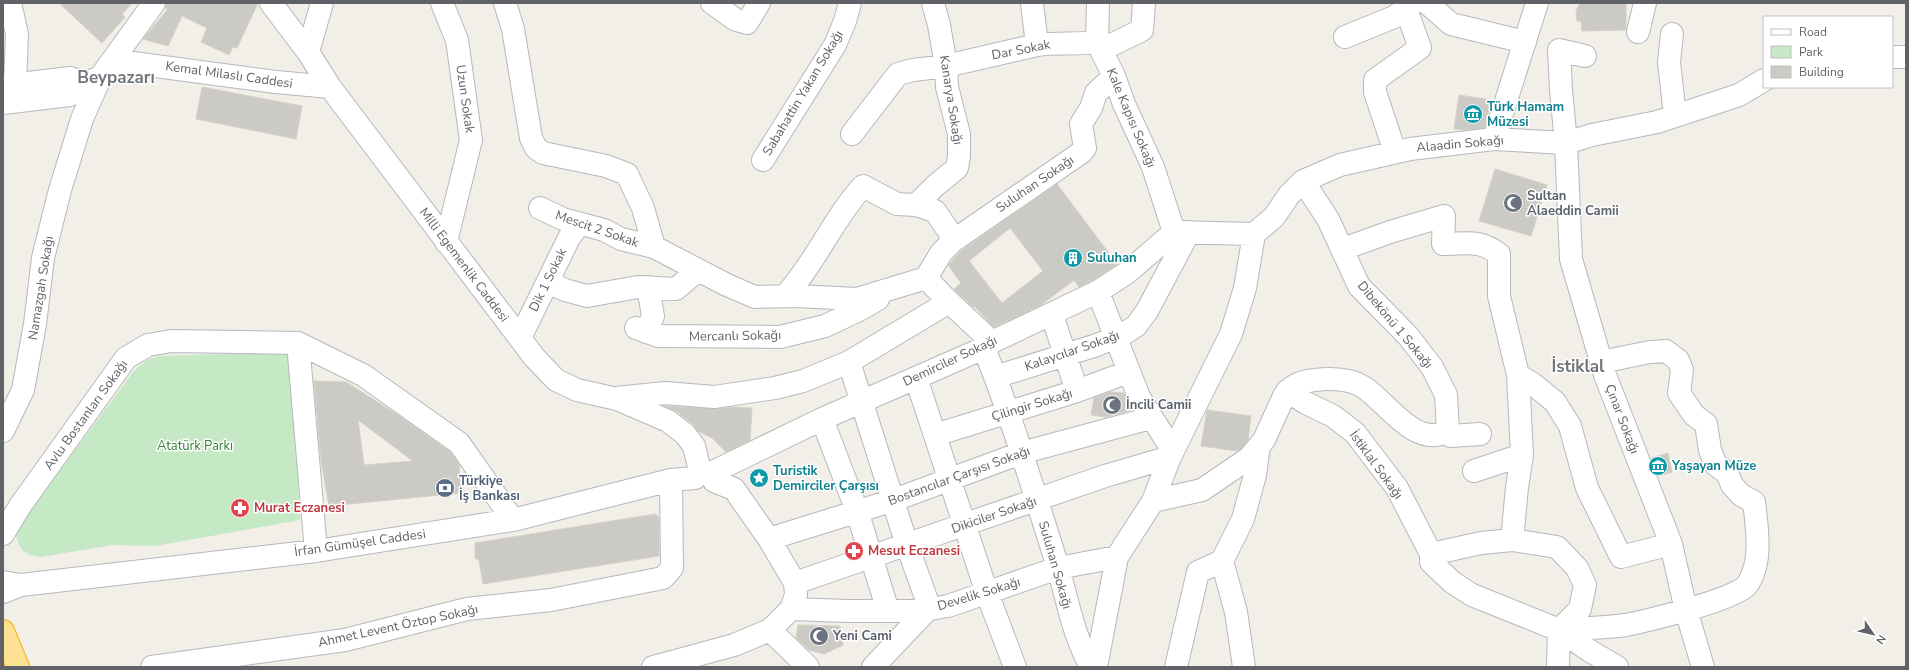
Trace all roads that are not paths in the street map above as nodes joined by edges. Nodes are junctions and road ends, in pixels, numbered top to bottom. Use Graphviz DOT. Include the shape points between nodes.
graph roads {
  1 [pos="10,3"];
  2 [pos="154,3"];
  3 [pos="271,3"];
  4 [pos="322,3"];
  5 [pos="442,3"];
  6 [pos="505,3"];
  7 [pos="712,3"];
  8 [pos="759,3"];
  9 [pos="850,3"];
  10 [pos="933,3"];
  11 [pos="1032,3"];
  12 [pos="1098,3"];
  13 [pos="1144,3"];
  14 [pos="1427,3"];
  15 [pos="1537,3"];
  16 [pos="1645,3"];
  17 [pos="1410,6"];
  18 [pos="1638,32"];
  19 [pos="1672,34"];
  20 [pos="1345,37"];
  21 [pos="1525,42"];
  22 [pos="1037,45"];
  23 [pos="1099,46"];
  24 [pos="308,52"];
  25 [pos="1585,56"];
  26 [pos="1893,57"];
  27 [pos="1906,57"];
  28 [pos="946,66"];
  29 [pos="1114,76"];
  30 [pos="93,80"];
  31 [pos="1763,81"];
  32 [pos="9,85"];
  33 [pos="330,87"];
  34 [pos="3,103"];
  35 [pos="1675,116"];
  36 [pos="852,134"];
  37 [pos="1494,139"];
  38 [pos="1566,143"];
  39 [pos="1395,152"];
  40 [pos="763,160"];
  41 [pos="1303,181"];
  42 [pos="916,205"];
  43 [pos="540,208"];
  44 [pos="579,224"];
  45 [pos="1182,232"];
  46 [pos="1254,234"];
  47 [pos="953,241"];
  48 [pos="446,242"];
  49 [pos="654,247"];
  50 [pos="1343,249"];
  51 [pos="698,270"];
  52 [pos="926,278"];
  53 [pos="548,282"];
  54 [pos="648,287"];
  55 [pos="896,287"];
  56 [pos="1098,292"];
  57 [pos="786,296"];
  58 [pos="949,302"];
  59 [pos="1052,315"];
  60 [pos="1115,337"];
  61 [pos="520,338"];
  62 [pos="298,343"];
  63 [pos="988,345"];
  64 [pos="1065,355"];
  65 [pos="849,362"];
  66 [pos="1601,362"];
  67 [pos="1128,372"];
  68 [pos="1518,375"];
  69 [pos="995,377"];
  70 [pos="916,378"];
  71 [pos="1077,391"];
  72 [pos="1287,391"];
  73 [pos="614,398"];
  74 [pos="862,400"];
  75 [pos="1007,412"];
  76 [pos="822,418"];
  77 [pos="1151,418"];
  78 [pos="3,430"];
  79 [pos="1448,431"];
  80 [pos="1480,434"];
  81 [pos="935,435"];
  82 [pos="1259,446"];
  83 [pos="1021,453"];
  84 [pos="1172,454"];
  85 [pos="1522,456"];
  86 [pos="1474,471"];
  87 [pos="706,474"];
  88 [pos="950,479"];
  89 [pos="671,480"];
  90 [pos="894,500"];
  91 [pos="1036,500"];
  92 [pos="1153,502"];
  93 [pos="857,512"];
  94 [pos="512,520"];
  95 [pos="965,525"];
  96 [pos="3,534"];
  97 [pos="769,539"];
  98 [pos="1512,540"];
  99 [pos="1671,544"];
  100 [pos="908,545"];
  101 [pos="316,551"];
  102 [pos="1431,554"];
  103 [pos="872,556"];
  104 [pos="1117,557"];
  105 [pos="1222,561"];
  106 [pos="1058,568"];
  107 [pos="795,583"];
  108 [pos="9,586"];
  109 [pos="987,593"];
  110 [pos="791,609"];
  111 [pos="929,609"];
  112 [pos="1686,610"];
  113 [pos="888,611"];
  114 [pos="770,630"];
  115 [pos="1559,630"];
  116 [pos="3,631"];
  117 [pos="802,666"];
  118 [pos="18,667"];
  119 [pos="152,667"];
  120 [pos="653,667"];
  121 [pos="873,667"];
  122 [pos="1015,667"];
  123 [pos="1091,667"];
  124 [pos="1096,667"];
  125 [pos="1176,667"];
  126 [pos="1244,667"];
  127 [pos="1558,667"];
  128 [pos="1617,667"];
  129 [pos="1703,667"];
  1 -- 32 [label="street" via="18,34"];
  2 -- 30 [label="street"];
  3 -- 24 [label="street, Milli Egemenlik Caddesi"];
  4 -- 24 [label="street"];
  5 -- 48 [label="street, Uzun Sokak" via="457,40 471,140"];
  6 -- 49 [label="street" via="513,29 531,138 536,148 543,153 606,166 627,174 643,208"];
  7 -- 8 [label="street" via="736,20 747,23"];
  9 -- 40 [label="street, Sabahattin Yakan Sokağı" via="835,45"];
  10 -- 28 [label="street, Kanarya Sokağı"];
  11 -- 22 [label="street"];
  12 -- 23 [label="street, Kale Kapısı Sokağı"];
  13 -- 23 [label="street" via="1142,30"];
  14 -- 21 [label="street" via="1451,24"];
  15 -- 21 [label="street"];
  16 -- 18 [label="street"];
  17 -- 20 [label="street" via="1394,17"];
  17 -- 39 [label="street" via="1420,48 1375,80 1375,92"];
  19 -- 35 [label="street" via="1669,62"];
  21 -- 37 [label="street"];
  22 -- 23 [label="street, Dar Sokak" via="1050,43"];
  22 -- 28 [label="street, Dar Sokak"];
  23 -- 29 [label="street, Kale Kapısı Sokağı"];
  24 -- 33 [label="street, Milli Egemenlik Caddesi"];
  25 -- 38 [label="street, Çınar Sokağı" via="1559,50"];
  26 -- 27 [label="street"];
  28 -- 36 [label="street, Dar Sokak" via="898,74"];
  28 -- 42 [label="street, Kanarya Sokağı" via="947,87 959,134 957,168"];
  29 -- 45 [label="street, Kale Kapısı Sokağı" via="1124,104"];
  29 -- 47 [label="street, Suluhan Sokağı" via="1096,93 1091,108 1081,124 1085,148 1082,152"];
  30 -- 32 [label="street" via="70,78"];
  30 -- 33 [label="street, Kemal Milaslı Caddesi" via="133,63"];
  30 -- 34 [label="street, Kemal Milaslı Caddesi" via="70,95"];
  30 -- 78 [label="street, Namazgah Sokağı" via="60,190 43,258 23,390"];
  31 -- 35 [label="street, Alaadin Sokağı" via="1739,94"];
  33 -- 48 [label="street, Milli Egemenlik Caddesi"];
  35 -- 38 [label="street, Alaadin Sokağı"];
  37 -- 38 [label="street, Alaadin Sokağı"];
  37 -- 39 [label="street, Alaadin Sokağı"];
  38 -- 66 [label="street, Çınar Sokağı" via="1571,259"];
  39 -- 41 [label="street, Alaadin Sokağı" via="1340,164"];
  41 -- 46 [label="street, Alaadin Sokağı" via="1274,217"];
  41 -- 50 [label="street, Dibekönü 1 Sokağı" via="1328,219"];
  42 -- 47 [label="street" via="935,211"];
  42 -- 57 [label="street" via="897,204 863,186 850,200 800,280"];
  43 -- 44 [label="street, Mescit 2 Sokak"];
  44 -- 49 [label="street, Mescit 2 Sokak" via="604,230 621,239"];
  44 -- 53 [label="street, Dik 1 Sokak" via="569,238"];
  45 -- 46 [label="street"];
  45 -- 56 [label="street, Demirciler Sokağı"];
  45 -- 60 [label="street, Kalaycılar Sokağı" via="1147,311 1136,326"];
  46 -- 84 [label="street" via="1245,288 1230,334"];
  47 -- 52 [label="street, Suluhan Sokağı" via="941,253"];
  48 -- 61 [label="street, Milli Egemenlik Caddesi"];
  49 -- 51 [label="street, Mescit 2 Sokak"];
  50 -- 68 [label="street" via="1444,216 1443,244 1479,243 1499,254 1499,296"];
  50 -- 79 [label="street, Dibekönü 1 Sokağı" via="1359,286 1408,336 1432,367 1446,395"];
  51 -- 54 [label="street" via="676,290"];
  51 -- 57 [label="street, Mescit 2 Sokak" via="755,297"];
  52 -- 55 [label="street, Mescit 2 Sokak"];
  52 -- 58 [label="street"];
  53 -- 54 [label="street" via="588,296 638,286"];
  53 -- 61 [label="street, Dik 1 Sokak"];
  54 -- 55 [label="street, Mercanlı Sokağı" via="653,316 641,330 658,336 780,337 825,326 861,310"];
  55 -- 57 [label="street, Mescit 2 Sokak" via="857,299"];
  56 -- 59 [label="street, Demirciler Sokağı"];
  56 -- 60 [label="street"];
  58 -- 63 [label="street"];
  58 -- 65 [label="street"];
  59 -- 63 [label="street, Demirciler Sokağı"];
  59 -- 64 [label="street"];
  60 -- 64 [label="street, Kalaycılar Sokağı"];
  60 -- 67 [label="street"];
  61 -- 73 [label="street, Milli Egemenlik Caddesi" via="556,380 577,390"];
  62 -- 94 [label="street, Avlu Bostanları Sokağı" via="363,375 459,443"];
  62 -- 96 [label="street, Avlu Bostanları Sokağı" via="171,341 148,345 126,358 20,506"];
  62 -- 101 [label="street"];
  63 -- 69 [label="street, Suluhan Sokağı"];
  63 -- 70 [label="street, Demirciler Sokağı"];
  64 -- 69 [label="street, Kalaycılar Sokağı"];
  64 -- 71 [label="street"];
  65 -- 73 [label="street" via="803,381 776,388 714,397 665,393"];
  65 -- 74 [label="street"];
  66 -- 99 [label="street, Çınar Sokağı"];
  66 -- 112 [label="street" via="1666,351 1678,360 1682,370 1679,393 1694,415 1706,424 1710,450 1716,465 1728,473 1732,485 1741,495 1754,502 1757,552 1755,568 1746,587 1719,600"];
  67 -- 71 [label="street, Çilingir Sokağı"];
  67 -- 77 [label="street"];
  68 -- 85 [label="street"];
  68 -- 99 [label="street" via="1534,384 1555,402 1570,426 1587,488 1621,557"];
  69 -- 75 [label="street, Suluhan Sokağı"];
  70 -- 74 [label="street, Demirciler Sokağı"];
  70 -- 81 [label="street"];
  71 -- 75 [label="street, Çilingir Sokağı"];
  72 -- 79 [label="street" via="1298,383 1311,380 1334,378 1350,381 1364,388 1406,425 1424,433 1442,435"];
  72 -- 82 [label="street"];
  72 -- 102 [label="street, İstiklal Sokağı" via="1332,416 1355,433 1396,488"];
  73 -- 87 [label="street, Milli Egemenlik Caddesi" via="668,421 685,434 694,446"];
  74 -- 76 [label="street, Demirciler Sokağı"];
  74 -- 90 [label="street"];
  75 -- 81 [label="street, Çilingir Sokağı"];
  75 -- 83 [label="street, Suluhan Sokağı"];
  76 -- 87 [label="street, Demirciler Sokağı"];
  76 -- 93 [label="street"];
  77 -- 83 [label="street, Bostancılar Çarşısı Sokağı"];
  77 -- 84 [label="street"];
  79 -- 80 [label="street" via="1451,436"];
  81 -- 88 [label="street"];
  82 -- 92 [label="street" via="1249,458 1202,490"];
  82 -- 105 [label="street" via="1255,475 1243,519"];
  83 -- 88 [label="street, Bostancılar Çarşısı Sokağı"];
  83 -- 91 [label="street, Suluhan Sokağı"];
  84 -- 91 [label="street, Dikiciler Sokağı"];
  84 -- 92 [label="street"];
  85 -- 86 [label="street"];
  85 -- 98 [label="street"];
  87 -- 89 [label="street, İrfan Gümüşel Caddesi"];
  87 -- 97 [label="street" via="734,490"];
  88 -- 90 [label="street, Bostancılar Çarşısı Sokağı"];
  88 -- 95 [label="street"];
  89 -- 94 [label="street, İrfan Gümüşel Caddesi"];
  89 -- 119 [label="street, Ahmet Levent Öztop Sokağı" via="672,568 663,578 551,600 467,609 345,640"];
  90 -- 93 [label="street, Bostancılar Çarşısı Sokağı"];
  90 -- 100 [label="street"];
  91 -- 95 [label="street, Dikiciler Sokağı"];
  91 -- 106 [label="street, Suluhan Sokağı"];
  92 -- 104 [label="street"];
  93 -- 97 [label="street, Bostancılar Çarşısı Sokağı"];
  93 -- 103 [label="street"];
  94 -- 101 [label="street, İrfan Gümüşel Caddesi"];
  95 -- 100 [label="street, Dikiciler Sokağı"];
  95 -- 109 [label="street"];
  97 -- 107 [label="street"];
  98 -- 102 [label="street" via="1481,543"];
  98 -- 115 [label="street" via="1557,547 1577,568 1585,585 1580,609"];
  99 -- 112 [label="street, Çınar Sokağı"];
  100 -- 103 [label="street, Dikiciler Sokağı"];
  100 -- 111 [label="street"];
  101 -- 108 [label="street, İrfan Gümüşel Caddesi"];
  102 -- 115 [label="street, İstiklal Sokağı" via="1432,562 1452,582 1472,595"];
  103 -- 107 [label="street, Dikiciler Sokağı"];
  103 -- 113 [label="street"];
  104 -- 106 [label="street, Develik Sokağı"];
  104 -- 124 [label="street"];
  105 -- 125 [label="street" via="1198,572"];
  105 -- 126 [label="street" via="1236,612"];
  106 -- 109 [label="street, Develik Sokağı"];
  106 -- 123 [label="street, Suluhan Sokağı" via="1070,617"];
  107 -- 110 [label="street" via="796,595"];
  109 -- 111 [label="street, Develik Sokağı" via="948,606"];
  109 -- 122 [label="street"];
  110 -- 113 [label="street, Develik Sokağı"];
  110 -- 114 [label="street"];
  111 -- 113 [label="street, Develik Sokağı"];
  111 -- 121 [label="street"];
  112 -- 115 [label="street" via="1625,625"];
  112 -- 129 [label="street, Çınar Sokağı"];
  114 -- 117 [label="street"];
  114 -- 120 [label="street" via="734,645"];
  115 -- 127 [label="street"];
  115 -- 128 [label="street, İstiklal Sokağı"];
  116 -- 118 [label="highway"];
}
